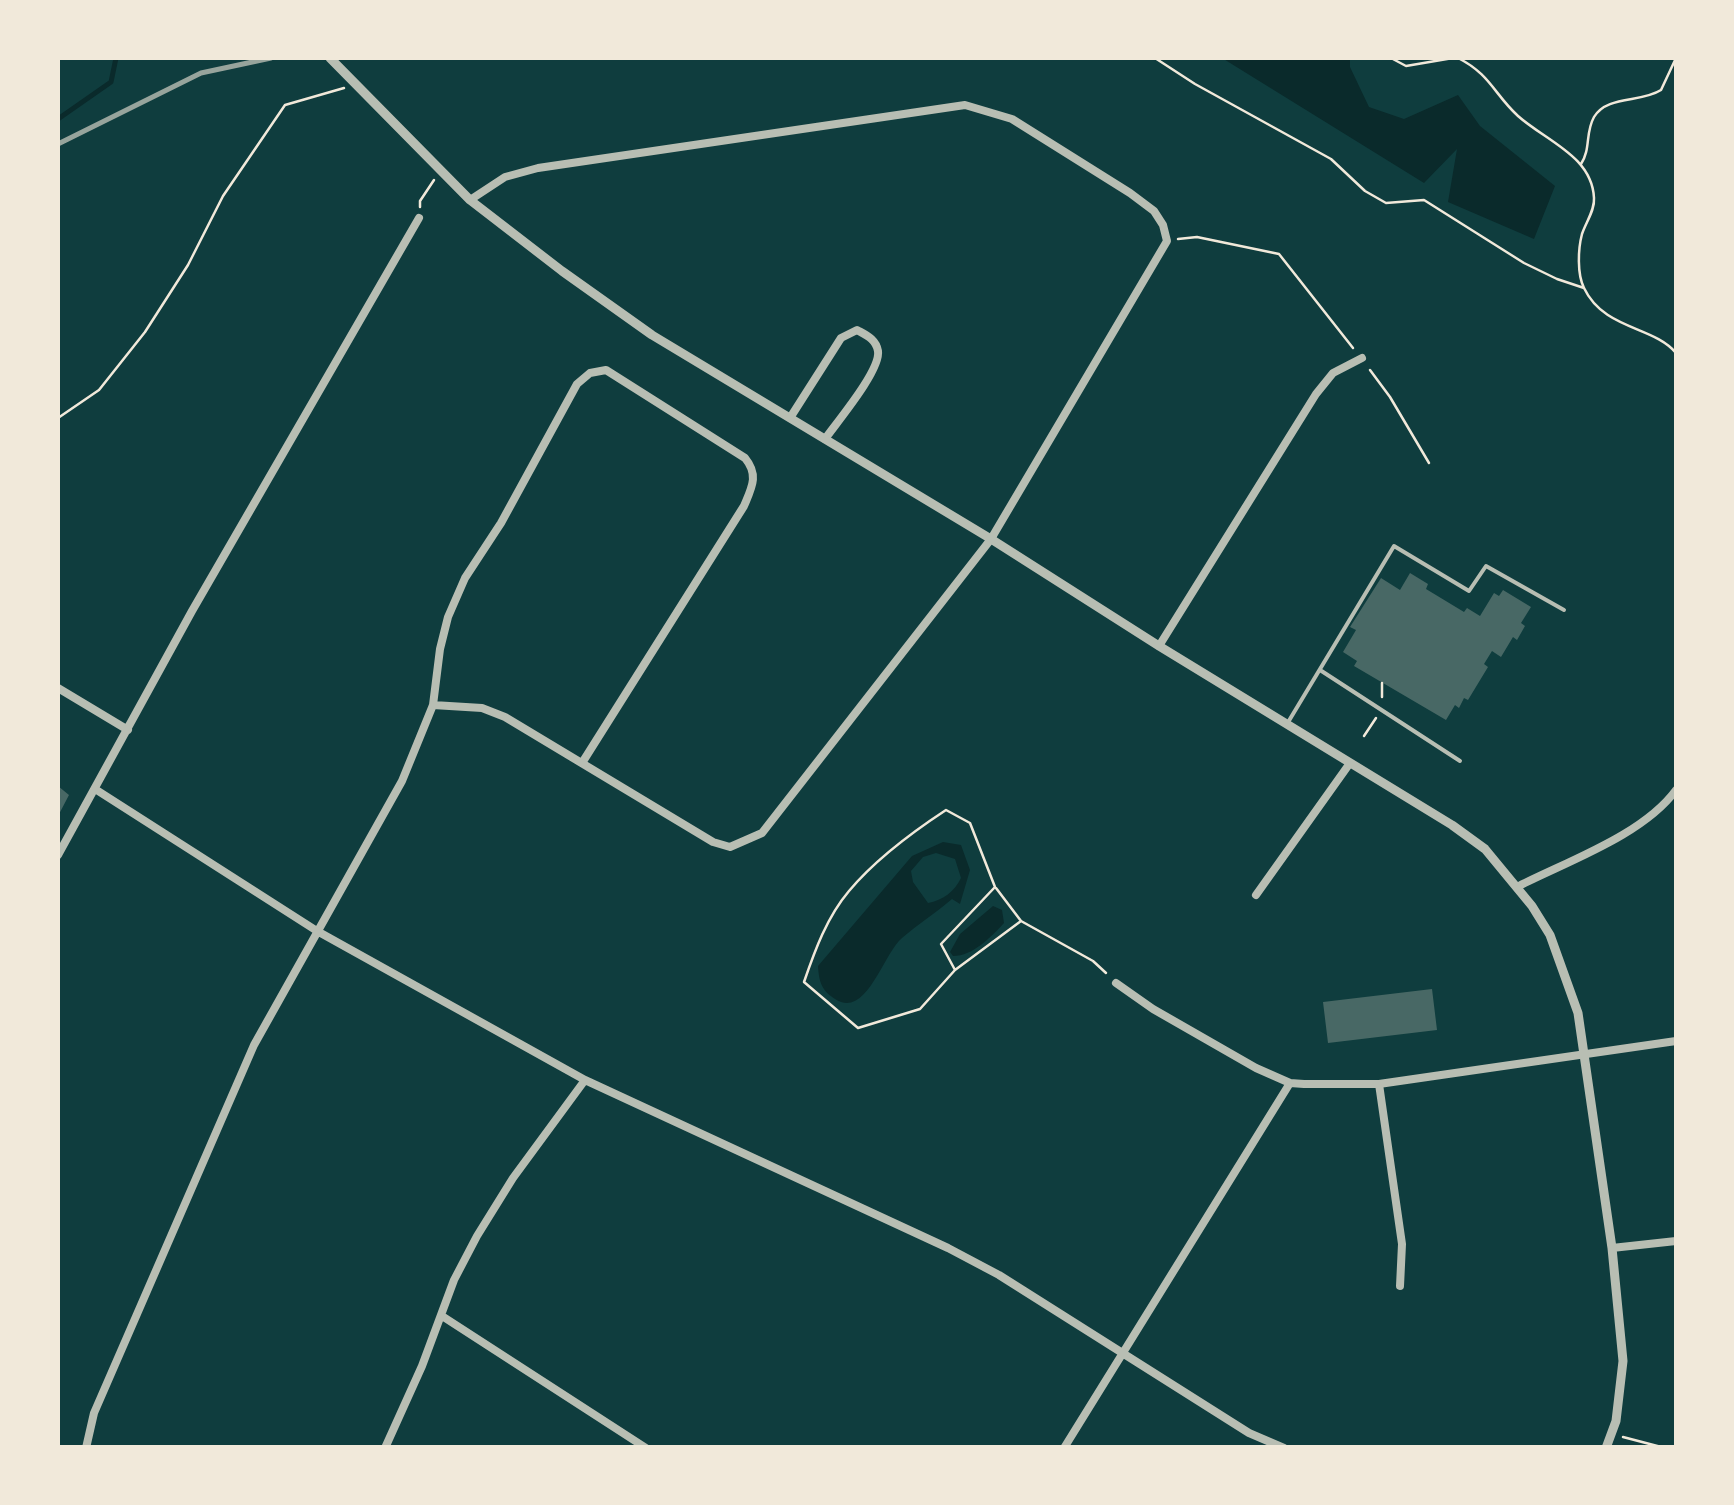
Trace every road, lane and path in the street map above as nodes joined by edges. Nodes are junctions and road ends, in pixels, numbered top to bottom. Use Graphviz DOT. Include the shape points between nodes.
graph roads {
  1 [pos="330,58"];
  2 [pos="1155,58"];
  3 [pos="1390,58"];
  4 [pos="1456,58"];
  5 [pos="1676,58"];
  6 [pos="354,84"];
  7 [pos="1580,166"];
  8 [pos="440,170"];
  9 [pos="470,200"];
  10 [pos="419,218"];
  11 [pos="1167,241"];
  12 [pos="1584,288"];
  13 [pos="1676,354"];
  14 [pos="1362,358"];
  15 [pos="58,418"];
  16 [pos="790,418"];
  17 [pos="825,440"];
  18 [pos="1428,463"];
  19 [pos="991,538"];
  20 [pos="1564,610"];
  21 [pos="1159,646"];
  22 [pos="1320,670"];
  23 [pos="58,688"];
  24 [pos="433,705"];
  25 [pos="1287,724"];
  26 [pos="128,730"];
  27 [pos="1460,761"];
  28 [pos="582,763"];
  29 [pos="1350,763"];
  30 [pos="95,789"];
  31 [pos="1676,790"];
  32 [pos="58,854"];
  33 [pos="1519,886"];
  34 [pos="995,887"];
  35 [pos="1256,895"];
  36 [pos="1021,921"];
  37 [pos="316,930"];
  38 [pos="954,970"];
  39 [pos="1116,983"];
  40 [pos="1676,1041"];
  41 [pos="1586,1057"];
  42 [pos="585,1080"];
  43 [pos="1290,1083"];
  44 [pos="1379,1084"];
  45 [pos="1676,1241"];
  46 [pos="1612,1248"];
  47 [pos="1400,1286"];
  48 [pos="442,1316"];
  49 [pos="1123,1353"];
  50 [pos="1611,1434"];
  51 [pos="86,1448"];
  52 [pos="384,1448"];
  53 [pos="646,1448"];
  54 [pos="1064,1448"];
  55 [pos="1284,1448"];
  56 [pos="1606,1448"];
  57 [pos="1665,1448"];
  1 -- 6 [label="street"];
  2 -- 12 [label="path" via="1330,159 1386,203 1424,200 1524,262"];
  3 -- 4 [label="path" via="1406,66"];
  4 -- 7 [label="path" via="1478,68 1517,115"];
  5 -- 7 [label="path" via="1661,90 1605,105 1595,114"];
  6 -- 8 [label="street"];
  6 -- 15 [label="path" via="286,105 223,196 145,332 99,390"];
  7 -- 12 [label="path" via="1591,178 1595,203 1581,237"];
  8 -- 9 [label="street"];
  8 -- 10 [label="path" via="420,201"];
  9 -- 11 [label="street" via="505,178 538,168 966,105 1012,119 1130,194 1154,211"];
  9 -- 16 [label="street" via="608,305"];
  10 -- 26 [label="street"];
  11 -- 14 [label="path" via="1197,236 1278,254"];
  11 -- 19 [label="street"];
  12 -- 13 [label="path" via="1618,324 1670,345"];
  14 -- 18 [label="path"];
  14 -- 21 [label="street" via="1333,373 1316,394"];
  16 -- 17 [label="street"];
  16 -- 17 [label="street" via="841,338 856,330 873,339 876,368"];
  17 -- 19 [label="street"];
  19 -- 21 [label="street"];
  19 -- 28 [label="street" via="748,842 713,842"];
  20 -- 22 [label="lane" via="1486,566 1469,592 1394,546"];
  21 -- 25 [label="street"];
  22 -- 25 [label="lane"];
  22 -- 27 [label="lane"];
  23 -- 26 [label="street"];
  24 -- 28 [label="street" via="494,712"];
  24 -- 28 [label="street" via="448,617 465,578 577,384 606,370 745,458 755,481"];
  24 -- 37 [label="street" via="402,781"];
  25 -- 29 [label="street"];
  26 -- 30 [label="street"];
  29 -- 33 [label="street" via="1484,849"];
  29 -- 35 [label="street"];
  30 -- 32 [label="street"];
  30 -- 37 [label="street"];
  31 -- 33 [label="street" via="1665,806 1625,833"];
  33 -- 41 [label="street" via="1566,973"];
  34 -- 36 [label="path"];
  34 -- 38 [label="path" via="941,944"];
  34 -- 38 [label="path" via="970,822 946,810 849,891 818,942 804,982 858,1028 920,1009"];
  36 -- 38 [label="path"];
  36 -- 39 [label="path" via="1094,961"];
  37 -- 42 [label="street"];
  37 -- 51 [label="street" via="254,1045 94,1414"];
  39 -- 43 [label="street"];
  40 -- 41 [label="street"];
  41 -- 44 [label="street"];
  41 -- 46 [label="street"];
  42 -- 48 [label="street" via="493,1207"];
  42 -- 49 [label="street" via="948,1248"];
  43 -- 44 [label="street"];
  43 -- 49 [label="street"];
  44 -- 47 [label="street" via="1402,1244"];
  45 -- 46 [label="street"];
  46 -- 50 [label="street" via="1623,1362"];
  48 -- 52 [label="street"];
  48 -- 53 [label="street"];
  49 -- 54 [label="street"];
  49 -- 55 [label="street"];
  50 -- 56 [label="street"];
  50 -- 57 [label="path"];
}
